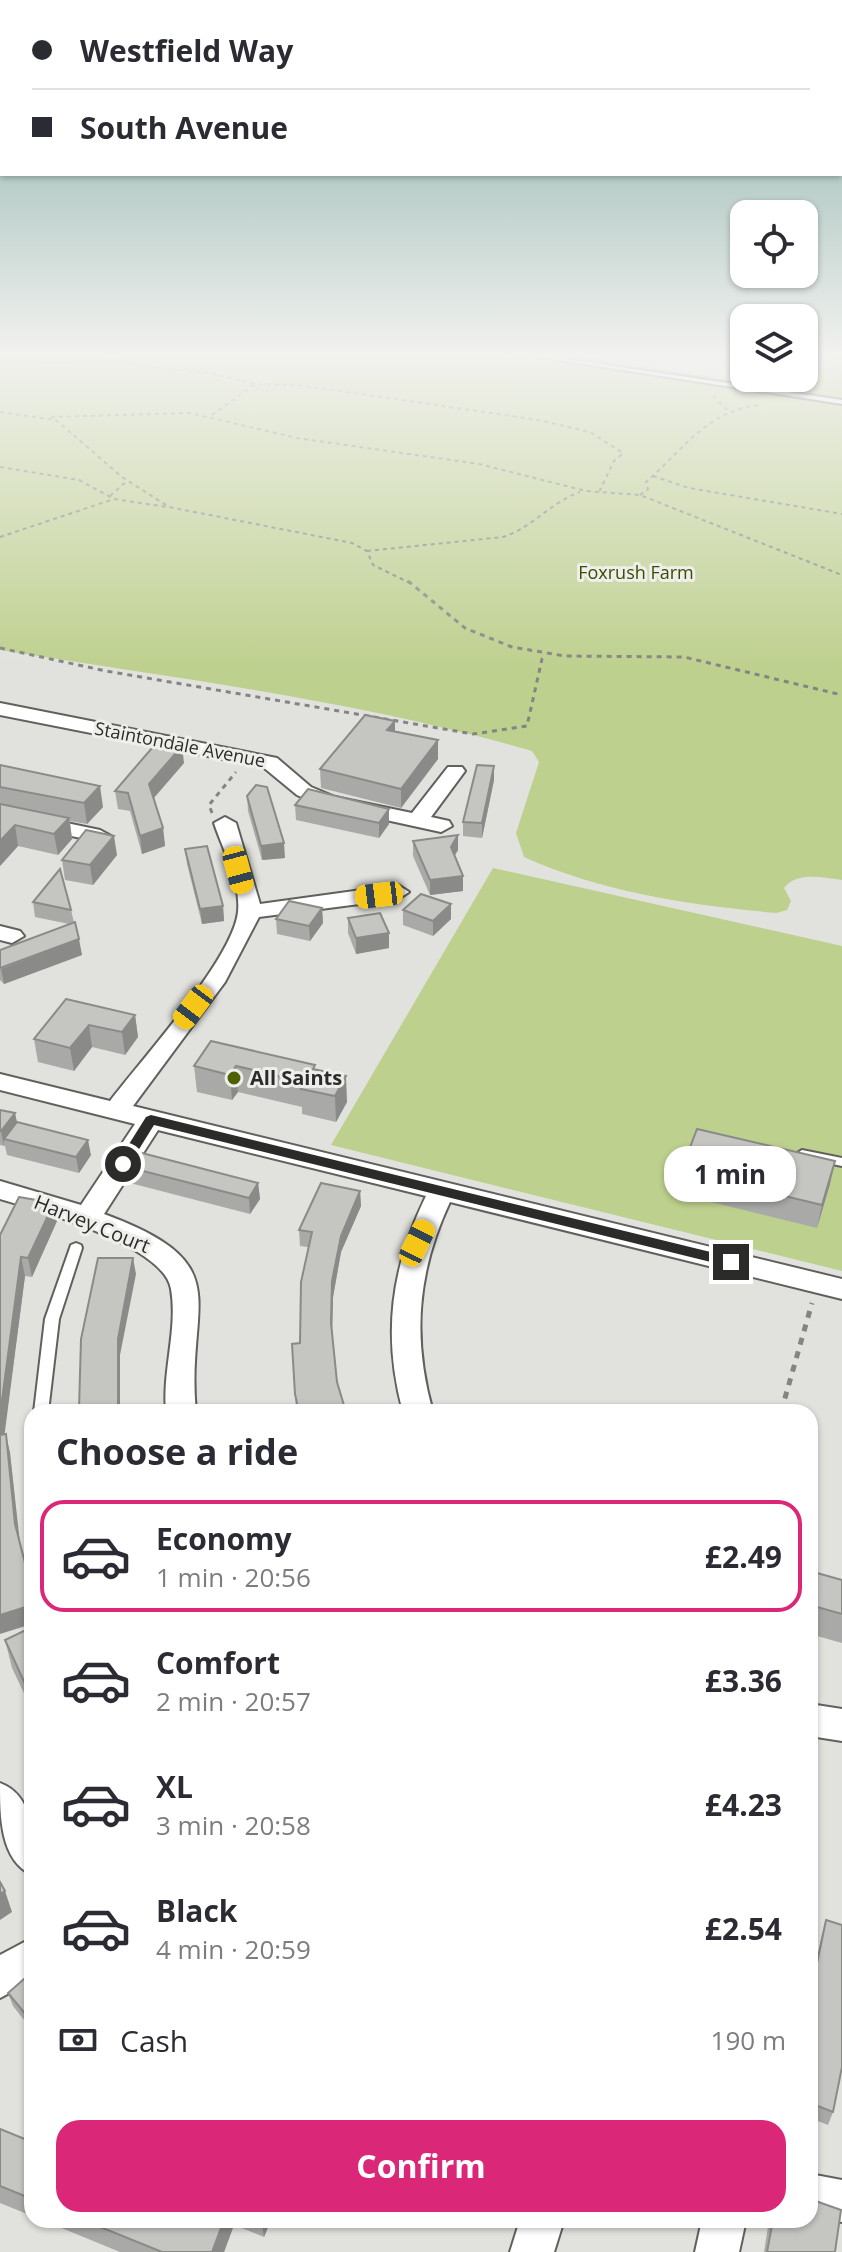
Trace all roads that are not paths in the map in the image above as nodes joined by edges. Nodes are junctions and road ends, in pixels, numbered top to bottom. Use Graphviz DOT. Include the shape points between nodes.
graph roads {
  1 [pos="0,709"];
  2 [pos="301,754"];
  3 [pos="276,765"];
  4 [pos="455,771"];
  5 [pos="0,815"];
  6 [pos="417,821"];
  7 [pos="441,826"];
  8 [pos="100,836"];
  9 [pos="222,839"];
  10 [pos="398,892"];
  11 [pos="249,912"];
  12 [pos="0,1082"];
  13 [pos="116,1111"];
  14 [pos="151,1120"];
  15 [pos="785,1150"];
  16 [pos="842,1162"];
  17 [pos="0,1190"];
  18 [pos="442,1191"];
  19 [pos="87,1218"];
  20 [pos="76,1248"];
  21 [pos="830,1286"];
  22 [pos="42,1404"];
  23 [pos="180,1404"];
  24 [pos="416,1404"];
  25 [pos="818,1721"];
  26 [pos="842,1725"];
  27 [pos="0,1800"];
  28 [pos="24,1843"];
  29 [pos="24,1963"];
  30 [pos="0,1978"];
  31 [pos="818,2196"];
  32 [pos="842,2201"];
  33 [pos="540,2228"];
  34 [pos="722,2228"];
  35 [pos="532,2252"];
  36 [pos="717,2252"];
  1 -- 3 [label="street, Staintondale Avenue"];
  2 -- 3 [label="street"];
  3 -- 6 [label="street, Staintondale Avenue" via="304,791 329,802"];
  4 -- 6 [label="street"];
  5 -- 8 [label="street"];
  6 -- 7 [label="street, Staintondale Avenue"];
  9 -- 11 [label="street"];
  10 -- 11 [label="street" via="365,908"];
  11 -- 13 [label="street" via="236,945"];
  12 -- 13 [label="street"];
  13 -- 14 [label="street"];
  14 -- 18 [label="street"];
  14 -- 19 [label="street"];
  15 -- 16 [label="lane"];
  17 -- 19 [label="street, Harvey Court"];
  18 -- 21 [label="street"];
  18 -- 24 [label="street" via="417,1243 405,1295 404,1353"];
  19 -- 23 [label="street, Harvey Court" via="159,1252 184,1281"];
  20 -- 22 [label="lane" via="52,1319"];
  25 -- 26 [label="street"];
  27 -- 28 [label="street"];
  29 -- 30 [label="street"];
  31 -- 32 [label="street"];
  33 -- 35 [label="street"];
  34 -- 36 [label="street"];
}
